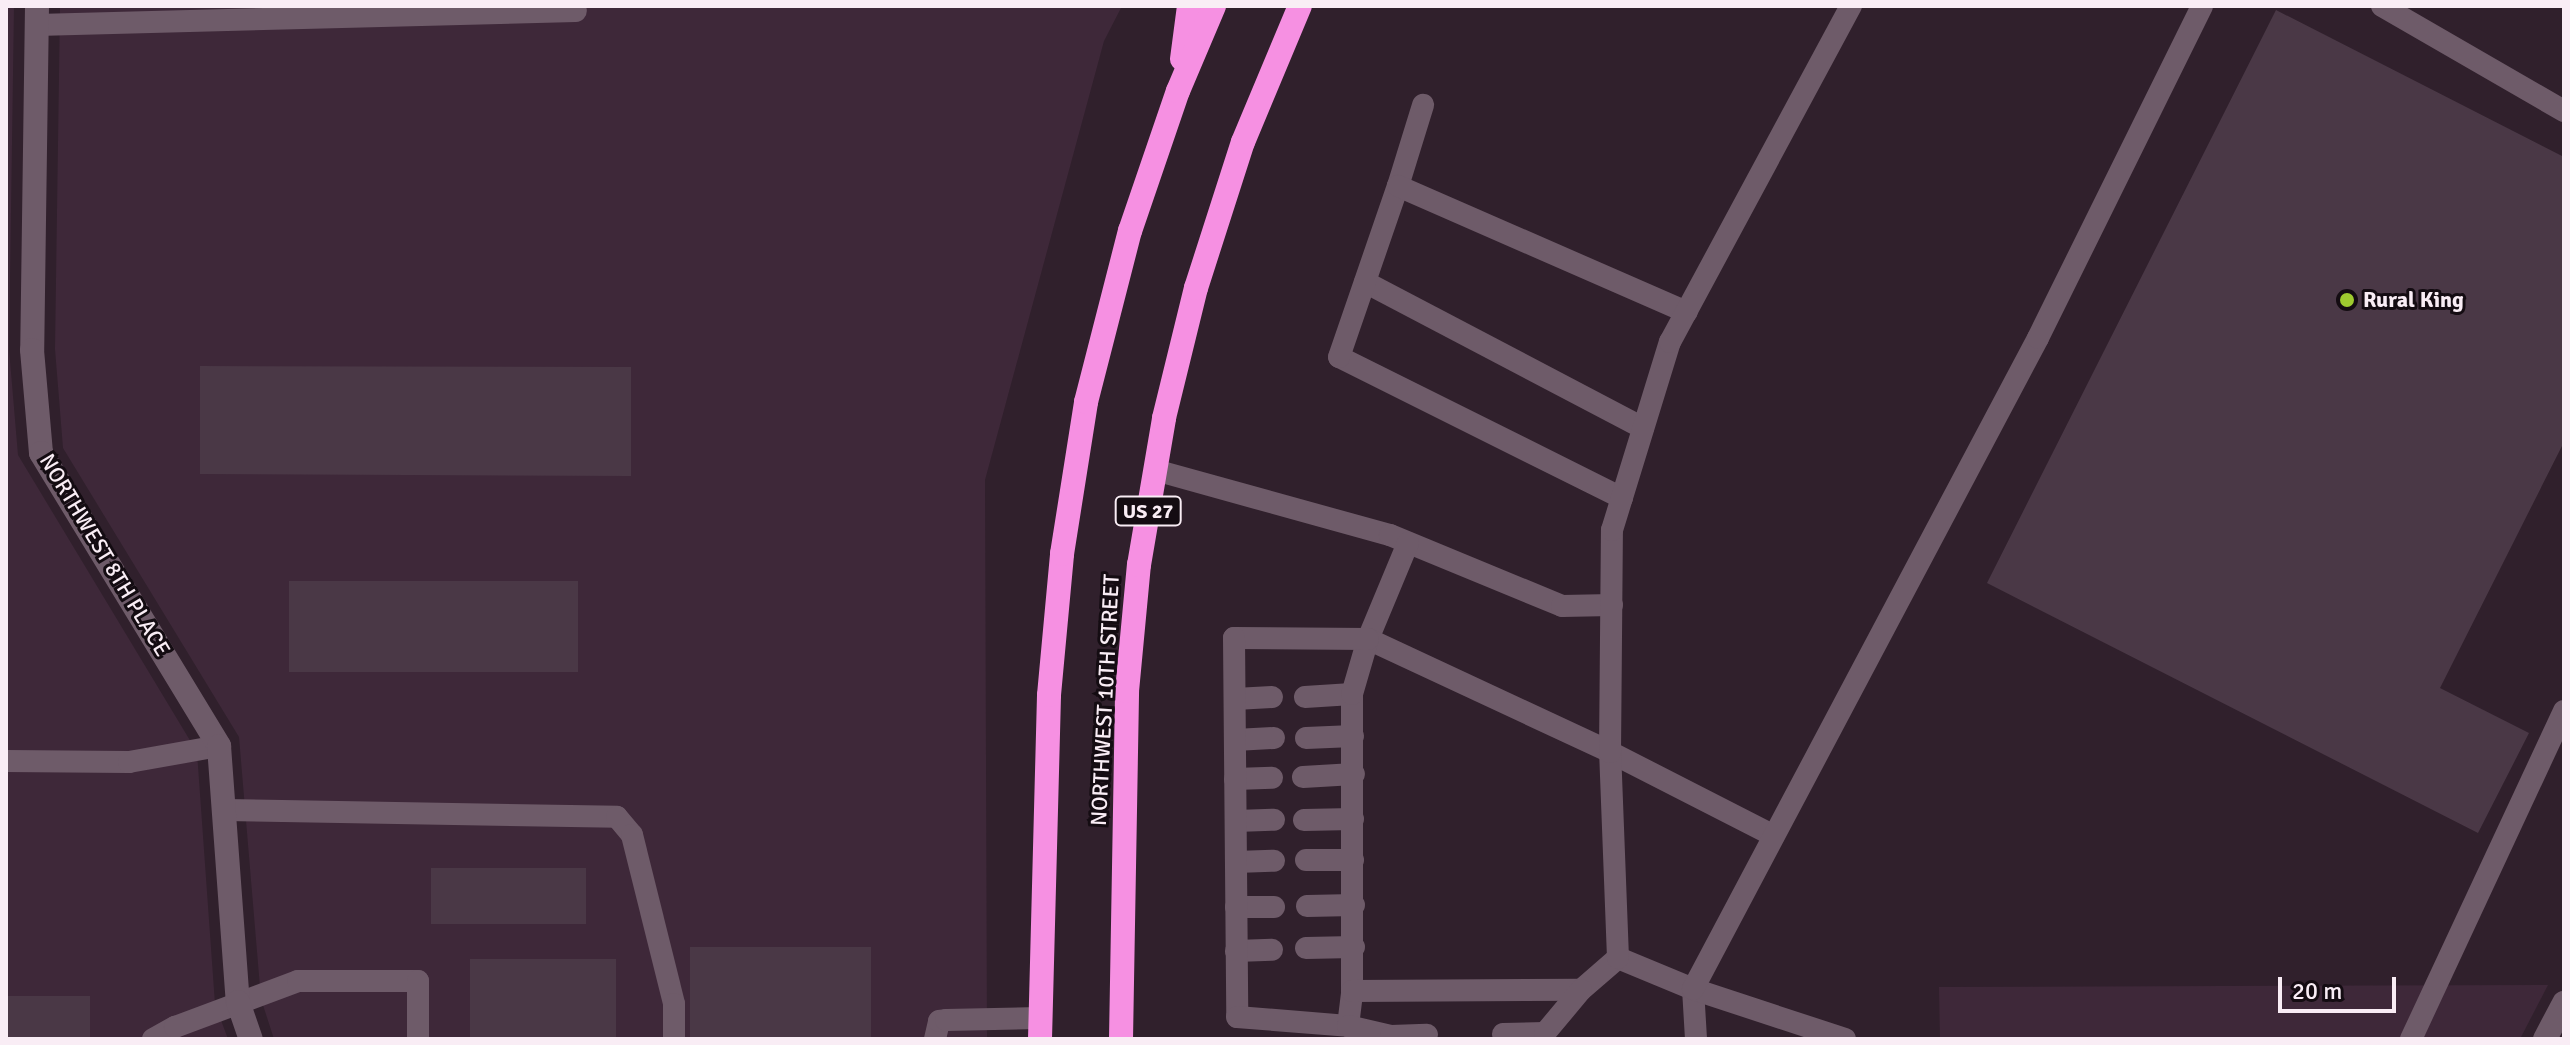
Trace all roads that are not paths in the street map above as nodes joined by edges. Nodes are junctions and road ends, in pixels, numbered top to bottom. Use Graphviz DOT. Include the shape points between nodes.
graph roads {
  1 [pos="1189,6"];
  2 [pos="1214,6"];
  3 [pos="1300,6"];
  4 [pos="1851,6"];
  5 [pos="2202,6"];
  6 [pos="2382,6"];
  7 [pos="576,11"];
  8 [pos="37,15"];
  9 [pos="1178,91"];
  10 [pos="1423,105"];
  11 [pos="2564,111"];
  12 [pos="1398,186"];
  13 [pos="1365,282"];
  14 [pos="1687,312"];
  15 [pos="1643,428"];
  16 [pos="1155,470"];
  17 [pos="1622,498"];
  18 [pos="1408,543"];
  19 [pos="1612,605"];
  20 [pos="1368,639"];
  21 [pos="1352,694"];
  22 [pos="1272,697"];
  23 [pos="1305,697"];
  24 [pos="1235,699"];
  25 [pos="2564,711"];
  26 [pos="1353,736"];
  27 [pos="1274,738"];
  28 [pos="1306,738"];
  29 [pos="1235,740"];
  30 [pos="219,746"];
  31 [pos="1610,752"];
  32 [pos="6,761"];
  33 [pos="1354,774"];
  34 [pos="1303,777"];
  35 [pos="1272,778"];
  36 [pos="1235,779"];
  37 [pos="224,810"];
  38 [pos="1353,819"];
  39 [pos="1274,820"];
  40 [pos="1304,820"];
  41 [pos="1236,821"];
  42 [pos="1774,836"];
  43 [pos="1306,860"];
  44 [pos="1353,860"];
  45 [pos="1274,861"];
  46 [pos="1236,862"];
  47 [pos="1354,905"];
  48 [pos="1307,906"];
  49 [pos="1236,907"];
  50 [pos="1274,907"];
  51 [pos="1354,947"];
  52 [pos="1306,948"];
  53 [pos="1272,950"];
  54 [pos="1236,951"];
  55 [pos="1618,958"];
  56 [pos="1693,989"];
  57 [pos="1581,990"];
  58 [pos="1352,991"];
  59 [pos="238,1002"];
  60 [pos="2564,1003"];
  61 [pos="1348,1026"];
  62 [pos="1040,1028"];
  63 [pos="1503,1034"];
  64 [pos="1427,1035"];
  65 [pos="153,1039"];
  66 [pos="251,1039"];
  67 [pos="418,1039"];
  68 [pos="674,1039"];
  69 [pos="935,1039"];
  70 [pos="1121,1039"];
  71 [pos="1696,1039"];
  72 [pos="1845,1039"];
  73 [pos="2411,1039"];
  74 [pos="2545,1039"];
  1 -- 9 [label="highway"];
  2 -- 9 [label="highway"];
  3 -- 16 [label="highway, NORTHWEST 10TH STREET / US 27" via="1243,142 1196,288"];
  4 -- 14 [label="lane"];
  5 -- 42 [label="lane" via="2038,338"];
  6 -- 11 [label="lane"];
  7 -- 8 [label="lane"];
  8 -- 30 [label="street, NORTHWEST 8TH PLACE" via="32,350 41,453"];
  9 -- 62 [label="highway" via="1130,231 1086,402 1062,554 1048,711"];
  10 -- 12 [label="lane"];
  12 -- 13 [label="lane"];
  12 -- 14 [label="lane"];
  13 -- 15 [label="lane"];
  13 -- 17 [label="lane" via="1339,357"];
  14 -- 15 [label="lane" via="1670,342"];
  15 -- 17 [label="lane"];
  16 -- 18 [label="lane"];
  16 -- 70 [label="highway, NORTHWEST 10TH STREET / US 27" via="1127,691"];
  17 -- 19 [label="lane" via="1612,530"];
  18 -- 19 [label="lane" via="1562,606"];
  18 -- 20 [label="lane"];
  19 -- 31 [label="lane"];
  20 -- 21 [label="lane"];
  20 -- 24 [label="lane" via="1234,638"];
  20 -- 31 [label="lane"];
  21 -- 23 [label="lane"];
  21 -- 26 [label="lane"];
  22 -- 24 [label="lane"];
  24 -- 29 [label="lane"];
  25 -- 73 [label="lane"];
  26 -- 28 [label="lane"];
  26 -- 33 [label="lane"];
  27 -- 29 [label="lane"];
  29 -- 36 [label="lane"];
  30 -- 32 [label="lane" via="129,762"];
  30 -- 37 [label="street, NORTHWEST 8TH PLACE"];
  31 -- 42 [label="lane"];
  31 -- 55 [label="lane"];
  33 -- 34 [label="lane"];
  33 -- 38 [label="lane"];
  35 -- 36 [label="lane"];
  36 -- 41 [label="lane"];
  37 -- 59 [label="street, NORTHWEST 8TH PLACE"];
  37 -- 68 [label="lane" via="617,817 632,835 674,1004"];
  38 -- 40 [label="lane"];
  38 -- 44 [label="lane"];
  39 -- 41 [label="lane"];
  41 -- 46 [label="lane"];
  42 -- 56 [label="lane"];
  43 -- 44 [label="lane"];
  44 -- 47 [label="lane"];
  45 -- 46 [label="lane"];
  46 -- 49 [label="lane"];
  47 -- 48 [label="lane"];
  47 -- 51 [label="lane"];
  49 -- 50 [label="lane"];
  49 -- 54 [label="lane"];
  51 -- 52 [label="lane"];
  51 -- 58 [label="lane"];
  53 -- 54 [label="lane"];
  54 -- 61 [label="lane" via="1237,1017"];
  55 -- 56 [label="lane"];
  55 -- 57 [label="lane"];
  56 -- 71 [label="lane"];
  56 -- 72 [label="lane"];
  57 -- 58 [label="lane"];
  57 -- 63 [label="lane" via="1545,1033"];
  58 -- 61 [label="lane"];
  59 -- 65 [label="lane"];
  59 -- 66 [label="street, NORTHWEST 8TH PLACE"];
  59 -- 67 [label="lane" via="298,981 418,981"];
  60 -- 74 [label="street"];
  61 -- 64 [label="lane" via="1391,1036"];
  62 -- 69 [label="lane" via="946,1020 939,1021"];
}
